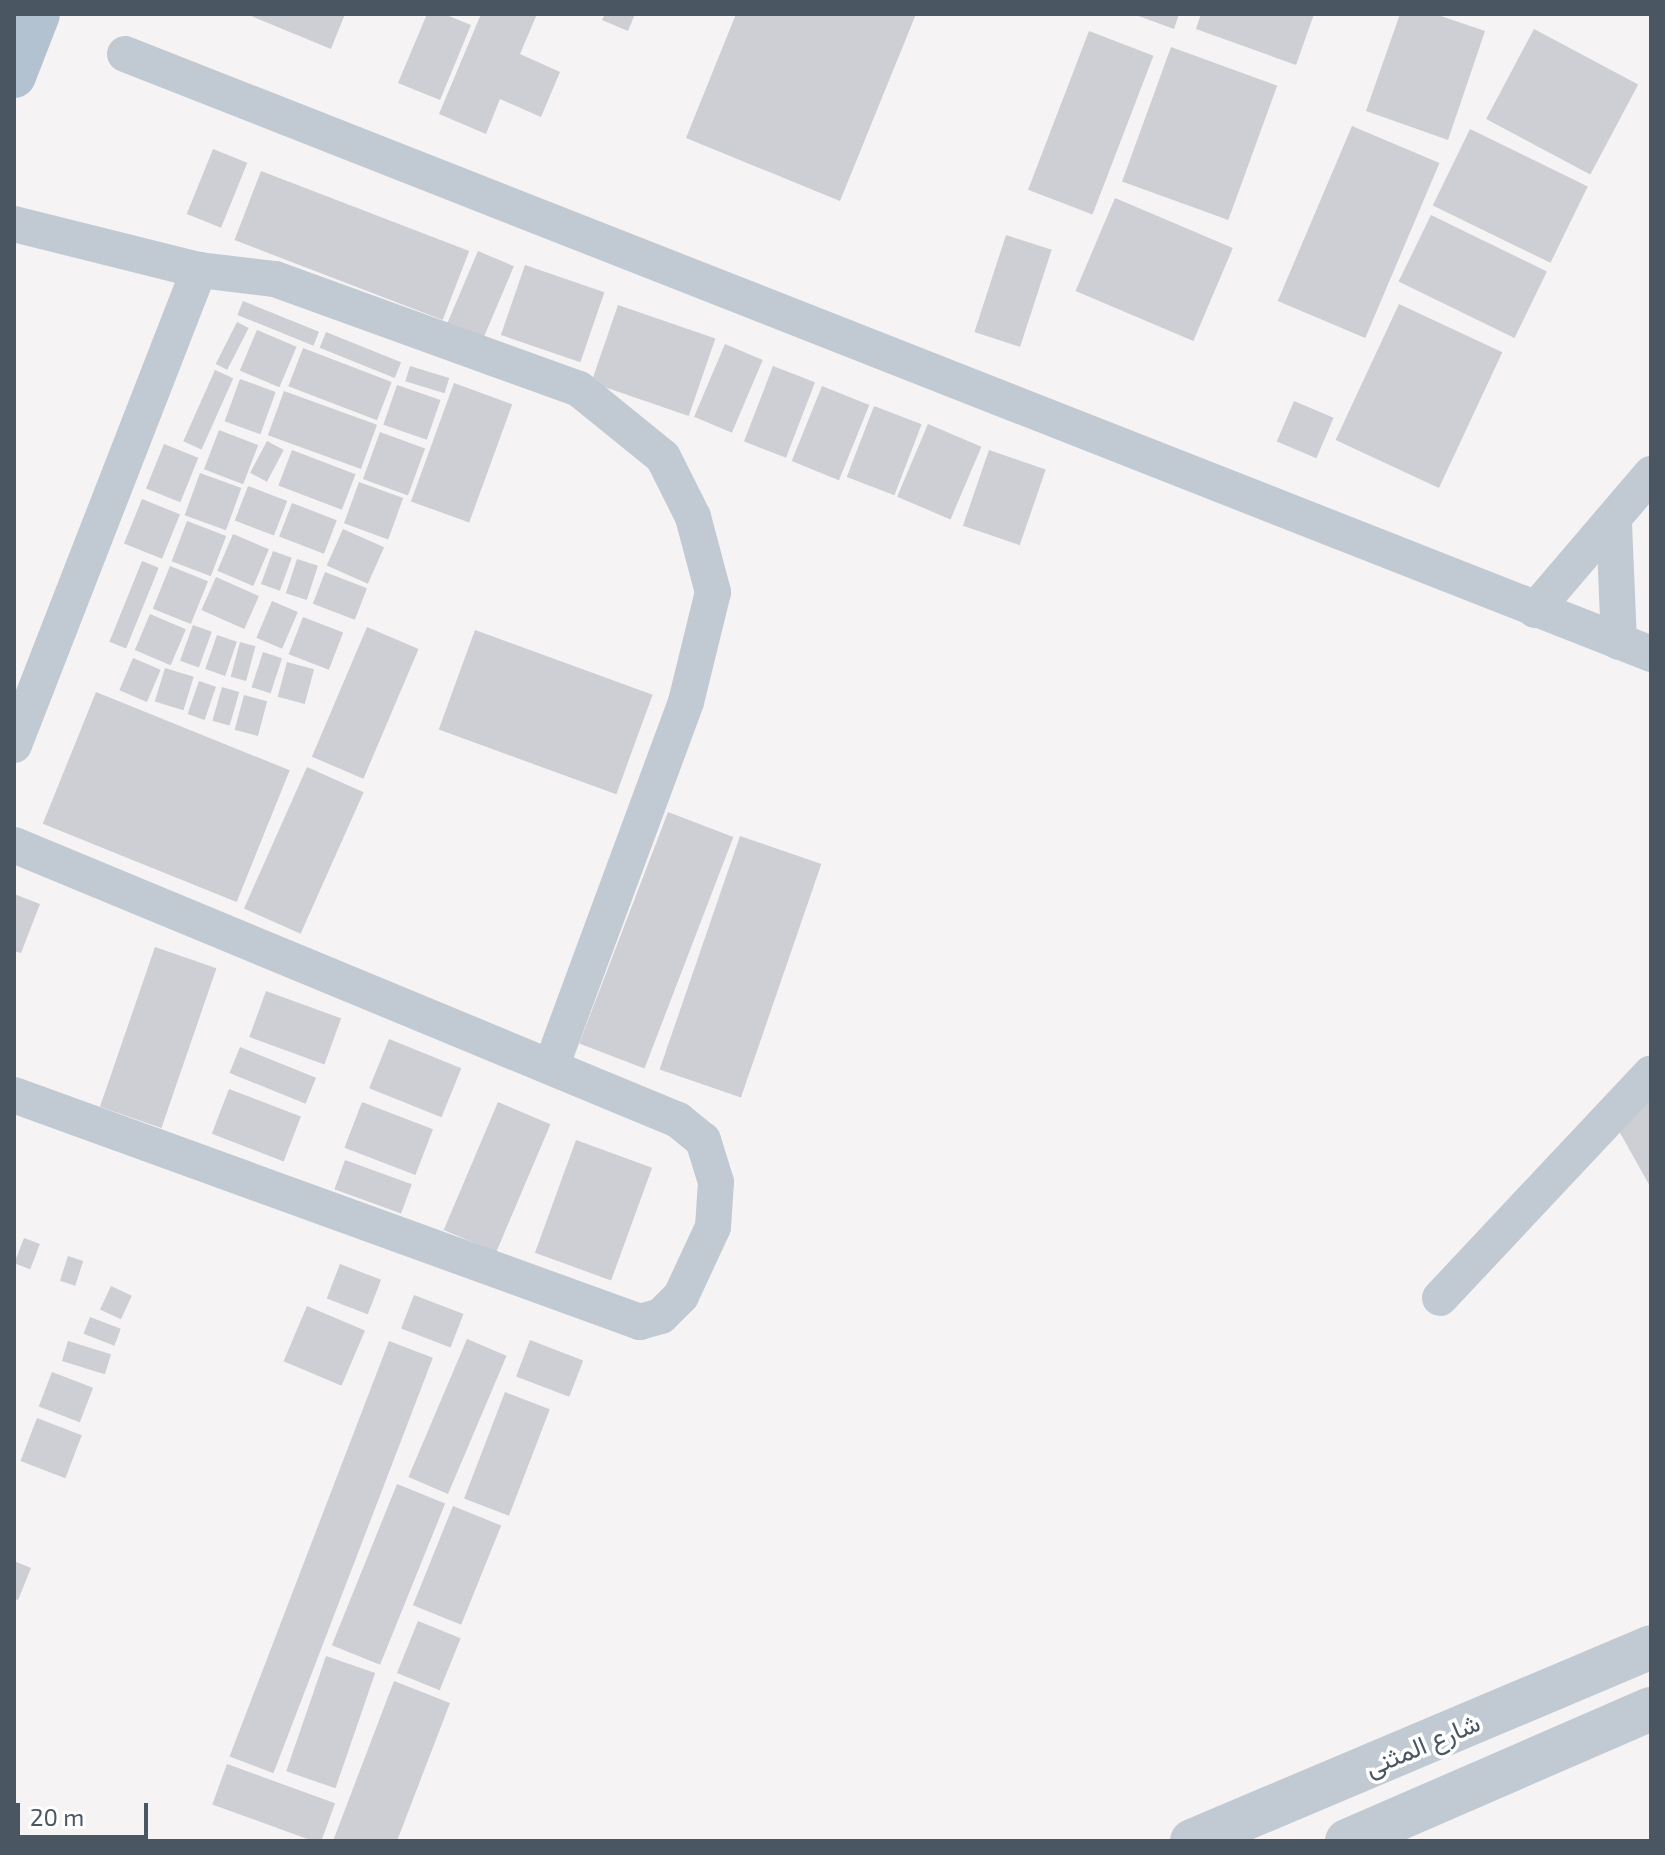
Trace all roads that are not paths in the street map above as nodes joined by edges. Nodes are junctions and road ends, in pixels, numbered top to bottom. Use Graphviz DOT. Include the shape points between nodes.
graph roads {
  1 [pos="38,14"];
  2 [pos="125,54"];
  3 [pos="14,76"];
  4 [pos="14,224"];
  5 [pos="199,270"];
  6 [pos="1651,474"];
  7 [pos="1614,523"];
  8 [pos="1535,610"];
  9 [pos="1635,648"];
  10 [pos="14,745"];
  11 [pos="14,845"];
  12 [pos="551,1066"];
  13 [pos="1651,1073"];
  14 [pos="14,1095"];
  15 [pos="1440,1298"];
  16 [pos="1651,1647"];
  17 [pos="1651,1709"];
  18 [pos="1192,1841"];
  19 [pos="1347,1841"];
  1 -- 3 [label="main road"];
  2 -- 8 [label="street"];
  4 -- 5 [label="street"];
  5 -- 10 [label="street"];
  5 -- 12 [label="street" via="275,279 579,389 663,457 693,517 713,592 686,702"];
  6 -- 7 [label="street"];
  7 -- 8 [label="street"];
  7 -- 9 [label="street"];
  8 -- 9 [label="street"];
  11 -- 12 [label="street"];
  12 -- 14 [label="street" via="678,1120 703,1140 716,1182 713,1227 681,1296 661,1316 640,1322"];
  13 -- 15 [label="street"];
  16 -- 18 [label="street, شارع المثنى"];
  17 -- 19 [label="street"];
}
